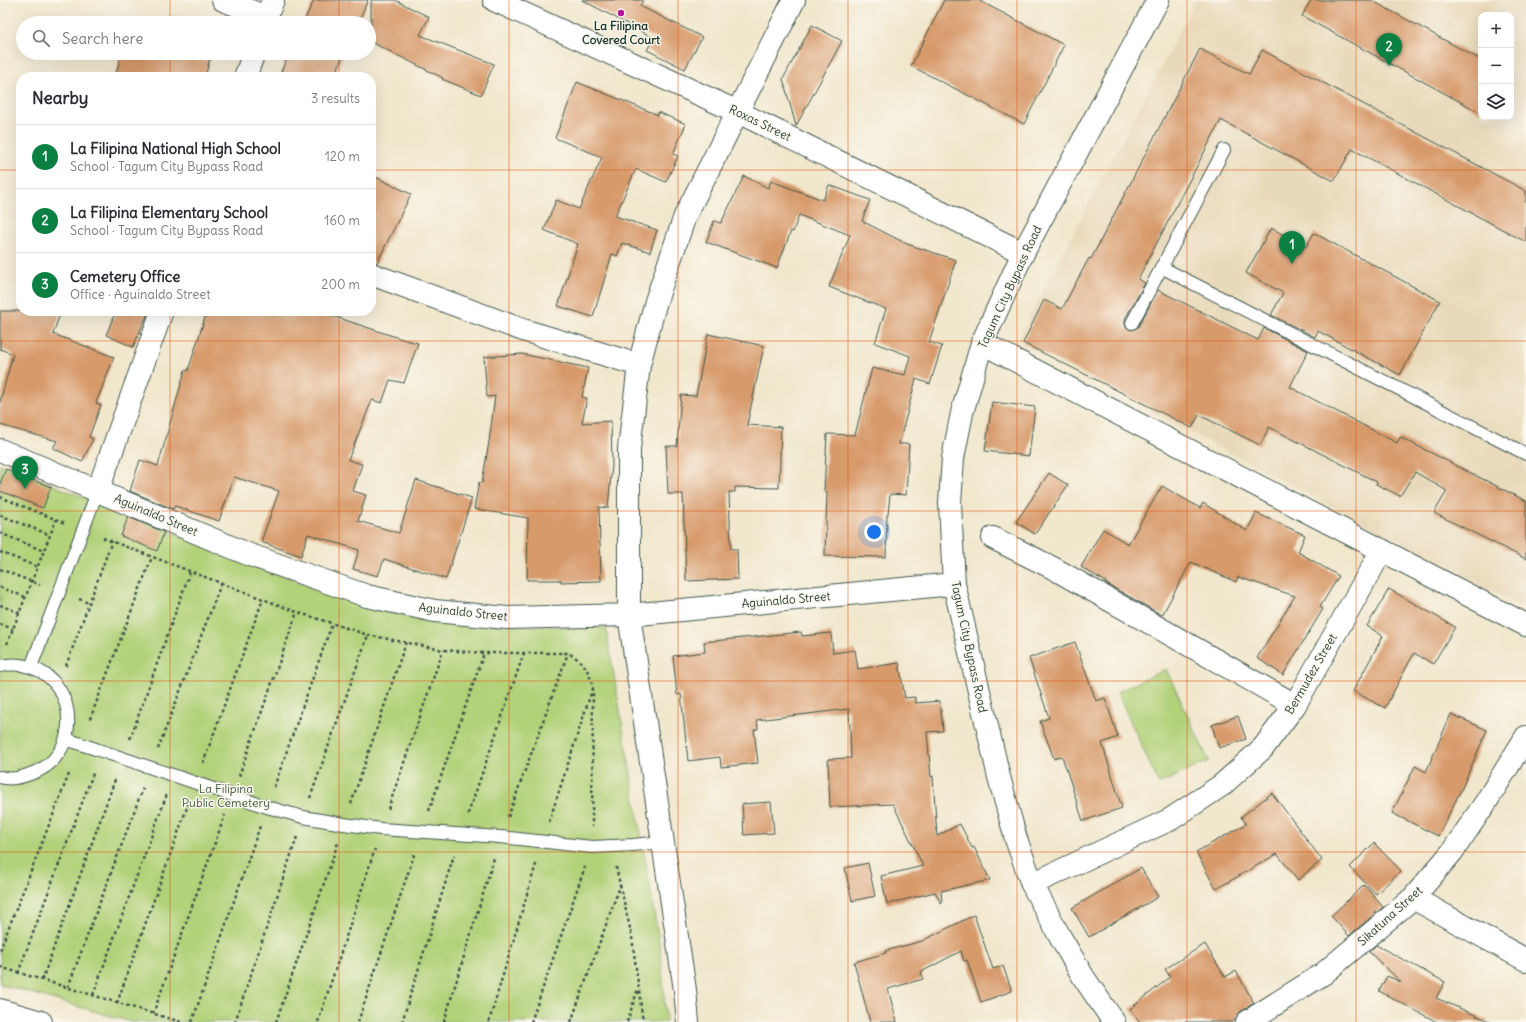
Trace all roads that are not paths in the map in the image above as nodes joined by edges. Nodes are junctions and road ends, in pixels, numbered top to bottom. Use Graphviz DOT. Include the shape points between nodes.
graph roads {
  1 [pos="223,0"];
  2 [pos="494,0"];
  3 [pos="794,0"];
  4 [pos="1158,0"];
  5 [pos="268,13"];
  6 [pos="251,60"];
  7 [pos="247,72"];
  8 [pos="738,112"];
  9 [pos="1224,150"];
  10 [pos="1023,253"];
  11 [pos="1161,267"];
  12 [pos="376,276"];
  13 [pos="160,316"];
  14 [pos="1132,323"];
  15 [pos="982,343"];
  16 [pos="639,365"];
  17 [pos="0,450"];
  18 [pos="1526,454"];
  19 [pos="98,490"];
  20 [pos="993,538"];
  21 [pos="1382,550"];
  22 [pos="954,584"];
  23 [pos="629,615"];
  24 [pos="1526,625"];
  25 [pos="0,666"];
  26 [pos="31,667"];
  27 [pos="1295,705"];
  28 [pos="1526,737"];
  29 [pos="66,738"];
  30 [pos="0,776"];
  31 [pos="662,842"];
  32 [pos="1032,884"];
  33 [pos="1413,898"];
  34 [pos="1526,960"];
  35 [pos="0,1010"];
  36 [pos="41,1022"];
  37 [pos="688,1022"];
  38 [pos="1114,1022"];
  39 [pos="1248,1022"];
  1 -- 5 [label="street"];
  2 -- 8 [label="street, Roxas Street"];
  3 -- 8 [label="street"];
  4 -- 10 [label="street, Tagum City Bypass Road"];
  6 -- 7 [label="street"];
  8 -- 10 [label="street, Roxas Street"];
  8 -- 16 [label="street" via="685,216 656,301"];
  9 -- 11 [label="lane"];
  10 -- 15 [label="street, Tagum City Bypass Road"];
  11 -- 14 [label="lane"];
  11 -- 18 [label="lane"];
  12 -- 16 [label="street" via="523,330"];
  13 -- 19 [label="street"];
  15 -- 21 [label="street"];
  15 -- 22 [label="street, Tagum City Bypass Road" via="962,413 953,458 950,503"];
  16 -- 23 [label="street" via="629,449"];
  17 -- 19 [label="street, Aguinaldo Street"];
  19 -- 23 [label="street, Aguinaldo Street" via="250,555 367,596 435,611 506,618"];
  19 -- 26 [label="lane"];
  20 -- 27 [label="street" via="1053,568"];
  21 -- 24 [label="street"];
  21 -- 27 [label="street, Bermudez Street"];
  22 -- 23 [label="street, Aguinaldo Street"];
  22 -- 32 [label="street, Tagum City Bypass Road" via="999,777 1016,839"];
  23 -- 31 [label="street"];
  25 -- 26 [label="lane" via="14,664"];
  26 -- 29 [label="lane" via="46,675 58,687 66,703 69,721"];
  27 -- 32 [label="street, Bermudez Street" via="1263,748 1222,785 1172,819"];
  28 -- 33 [label="street, Sikatuna Street" via="1452,852"];
  29 -- 30 [label="lane" via="59,753 49,765 19,778"];
  29 -- 31 [label="lane" via="303,817 381,829 500,837 592,847"];
  31 -- 37 [label="street"];
  32 -- 38 [label="street, Tagum City Bypass Road" via="1059,935"];
  33 -- 34 [label="street"];
  33 -- 39 [label="street, Sikatuna Street" via="1323,974"];
  35 -- 36 [label="street"];
}
